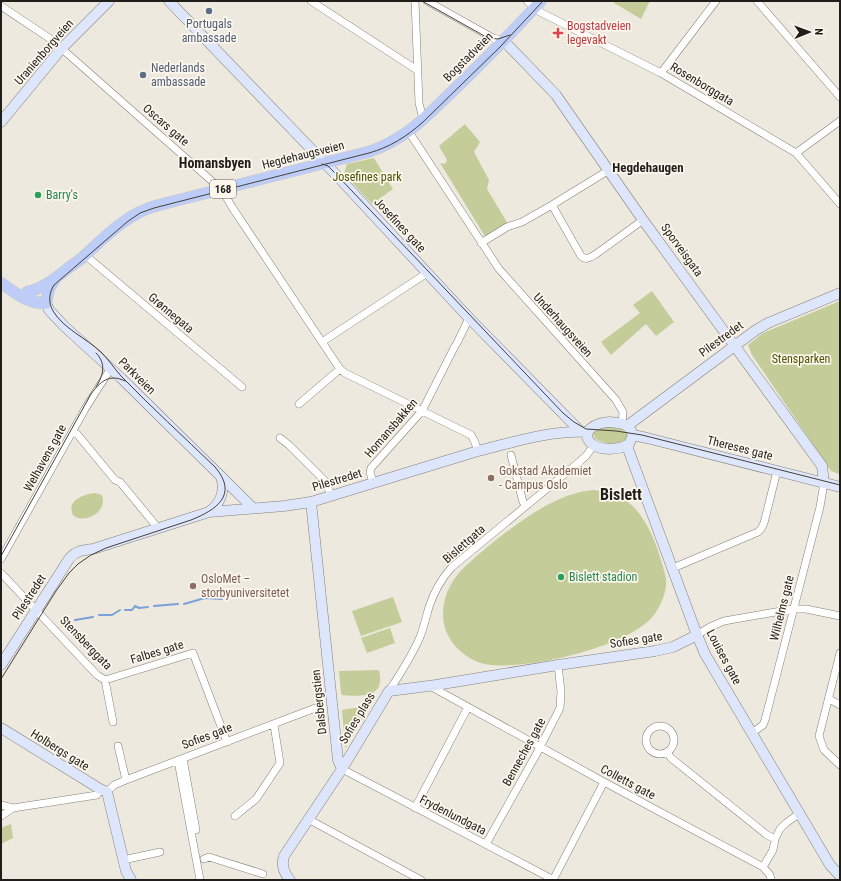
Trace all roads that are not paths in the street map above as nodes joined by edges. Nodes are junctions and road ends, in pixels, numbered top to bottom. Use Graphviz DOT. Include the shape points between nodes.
graph roads {
  1 [pos="109,1"];
  2 [pos="169,1"];
  3 [pos="311,1"];
  4 [pos="415,1"];
  5 [pos="427,1"];
  6 [pos="716,1"];
  7 [pos="756,1"];
  8 [pos="534,3"];
  9 [pos="1,6"];
  10 [pos="504,41"];
  11 [pos="61,49"];
  12 [pos="417,70"];
  13 [pos="662,73"];
  14 [pos="840,97"];
  15 [pos="424,118"];
  16 [pos="840,121"];
  17 [pos="1,122"];
  18 [pos="410,131"];
  19 [pos="796,153"];
  20 [pos="324,163"];
  21 [pos="609,170"];
  22 [pos="222,190"];
  23 [pos="840,204"];
  24 [pos="552,205"];
  25 [pos="643,220"];
  26 [pos="482,243"];
  27 [pos="85,255"];
  28 [pos="427,273"];
  29 [pos="1,274"];
  30 [pos="55,279"];
  31 [pos="1,283"];
  32 [pos="840,293"];
  33 [pos="30,297"];
  34 [pos="46,303"];
  35 [pos="469,318"];
  36 [pos="322,342"];
  37 [pos="735,345"];
  38 [pos="111,368"];
  39 [pos="340,369"];
  40 [pos="242,387"];
  41 [pos="299,404"];
  42 [pos="422,412"];
  43 [pos="625,424"];
  44 [pos="73,432"];
  45 [pos="584,432"];
  46 [pos="633,435"];
  47 [pos="280,438"];
  48 [pos="594,445"];
  49 [pos="627,446"];
  50 [pos="478,451"];
  51 [pos="511,455"];
  52 [pos="777,471"];
  53 [pos="221,476"];
  54 [pos="373,483"];
  55 [pos="824,483"];
  56 [pos="840,487"];
  57 [pos="331,496"];
  58 [pos="311,502"];
  59 [pos="526,506"];
  60 [pos="253,508"];
  61 [pos="210,512"];
  62 [pos="158,528"];
  63 [pos="1,560"];
  64 [pos="672,568"];
  65 [pos="1,573"];
  66 [pos="793,609"];
  67 [pos="36,610"];
  68 [pos="840,616"];
  69 [pos="697,635"];
  70 [pos="840,652"];
  71 [pos="1,665"];
  72 [pos="558,665"];
  73 [pos="105,680"];
  74 [pos="430,686"];
  75 [pos="389,691"];
  76 [pos="829,699"];
  77 [pos="840,705"];
  78 [pos="318,707"];
  79 [pos="468,708"];
  80 [pos="113,722"];
  81 [pos="274,725"];
  82 [pos="1,728"];
  83 [pos="752,733"];
  84 [pos="227,742"];
  85 [pos="118,746"];
  86 [pos="540,747"];
  87 [pos="667,752"];
  88 [pos="181,760"];
  89 [pos="840,765"];
  90 [pos="342,769"];
  91 [pos="126,780"];
  92 [pos="604,782"];
  93 [pos="103,790"];
  94 [pos="1,805"];
  95 [pos="13,808"];
  96 [pos="415,808"];
  97 [pos="800,813"];
  98 [pos="1,816"];
  99 [pos="235,816"];
  100 [pos="308,819"];
  101 [pos="196,830"];
  102 [pos="776,839"];
  103 [pos="486,844"];
  104 [pos="160,852"];
  105 [pos="204,859"];
  106 [pos="123,860"];
  107 [pos="830,865"];
  108 [pos="763,867"];
  109 [pos="263,874"];
  110 [pos="840,876"];
  111 [pos="131,880"];
  112 [pos="200,880"];
  113 [pos="290,880"];
  114 [pos="421,880"];
  115 [pos="554,880"];
  116 [pos="771,880"];
  117 [pos="836,880"];
  1 -- 11 [label="street, Uranienborgveien"];
  2 -- 20 [label="street, Josefines gate"];
  3 -- 12 [label="street"];
  4 -- 12 [label="street"];
  5 -- 10 [label="street" via="488,35"];
  6 -- 13 [label="street"];
  7 -- 14 [label="street"];
  8 -- 10 [label="main road, Bogstadveien / 168"];
  8 -- 13 [label="street, Rosenborggata" via="540,12"];
  9 -- 11 [label="street, Oscars gate" via="52,40"];
  10 -- 15 [label="main road, Bogstadveien / 168"];
  10 -- 21 [label="street, Sporveisgata" via="556,95"];
  11 -- 17 [label="street, Uranienborgveien"];
  11 -- 22 [label="street, Oscars gate"];
  12 -- 15 [label="street" via="419,106"];
  13 -- 19 [label="street, Rosenborggata"];
  15 -- 18 [label="main road, Bogstadveien / 168"];
  16 -- 19 [label="street"];
  18 -- 20 [label="main road, Hegdehaugsveien / 168" via="381,147"];
  18 -- 26 [label="street, Underhaugsveien"];
  19 -- 23 [label="street, Rosenborggata"];
  20 -- 22 [label="main road, Hegdehaugsveien / 168"];
  20 -- 28 [label="street, Josefines gate"];
  21 -- 24 [label="street"];
  21 -- 25 [label="street, Sporveisgata"];
  22 -- 27 [label="main road, Hegdehaugsveien / 168" via="137,212"];
  22 -- 36 [label="street, Oscars gate"];
  24 -- 25 [label="street" via="583,258 588,259"];
  24 -- 26 [label="street" via="522,222 507,227"];
  25 -- 37 [label="street, Sporveisgata"];
  26 -- 43 [label="street, Underhaugsveien" via="499,269 616,400 622,409"];
  27 -- 30 [label="main road, Hegdehaugsveien / 168"];
  27 -- 40 [label="street, Grønnegata"];
  28 -- 35 [label="street, Josefines gate"];
  28 -- 36 [label="street"];
  29 -- 33 [label="main road"];
  30 -- 33 [label="main road, Hegdehaugsveien / 168" via="35,290"];
  30 -- 34 [label="main road, Hegdehaugsveien / 168" via="49,289"];
  31 -- 33 [label="main road" via="25,300"];
  32 -- 37 [label="street, Pilestredet" via="768,323"];
  33 -- 34 [label="main road"];
  34 -- 38 [label="street, Parkveien" via="64,326"];
  35 -- 42 [label="street, Homansbakken"];
  35 -- 45 [label="street, Josefines gate"];
  36 -- 39 [label="street, Oscars gate"];
  37 -- 43 [label="street, Pilestredet"];
  37 -- 55 [label="street, Sporveisgata" via="822,466"];
  38 -- 44 [label="street, Welhavens gate"];
  38 -- 53 [label="street, Parkveien"];
  39 -- 41 [label="street"];
  39 -- 42 [label="street, Oscars gate"];
  42 -- 50 [label="street, Oscars gate" via="471,435"];
  42 -- 54 [label="street, Homansbakken" via="371,468"];
  43 -- 45 [label="street" via="604,422"];
  43 -- 46 [label="street"];
  44 -- 62 [label="street" via="115,480 120,482"];
  44 -- 63 [label="street, Welhavens gate"];
  45 -- 48 [label="street, Josefines gate"];
  45 -- 50 [label="street, Pilestredet" via="554,433"];
  46 -- 49 [label="street"];
  46 -- 52 [label="street, Thereses gate"];
  47 -- 57 [label="street" via="326,482"];
  48 -- 49 [label="street" via="613,448"];
  48 -- 59 [label="street, Bislettgata" via="586,456"];
  49 -- 64 [label="street, Louises gate"];
  50 -- 54 [label="street, Pilestredet"];
  51 -- 59 [label="street"];
  52 -- 55 [label="street, Thereses gate"];
  52 -- 64 [label="street" via="762,529"];
  53 -- 60 [label="street, Parkveien"];
  53 -- 61 [label="street" via="222,495"];
  54 -- 57 [label="street, Pilestredet"];
  55 -- 56 [label="street, Thereses gate"];
  55 -- 66 [label="street, Wilhelms gate"];
  57 -- 58 [label="street, Pilestredet"];
  58 -- 60 [label="street, Pilestredet"];
  58 -- 90 [label="street, Dalsbergstien" via="338,760"];
  59 -- 75 [label="street, Bislettgata" via="452,567 441,580 417,643"];
  60 -- 61 [label="street, Pilestredet"];
  61 -- 62 [label="street, Pilestredet"];
  62 -- 67 [label="street, Pilestredet" via="93,548 67,564"];
  64 -- 69 [label="street, Louises gate"];
  65 -- 67 [label="street"];
  66 -- 68 [label="street, Sofies gate" via="806,608"];
  66 -- 69 [label="street, Sofies gate" via="724,621"];
  66 -- 83 [label="street, Wilhelms gate" via="765,720 763,725"];
  67 -- 71 [label="street, Pilestredet"];
  67 -- 73 [label="street, Stensberggata" via="97,675"];
  69 -- 72 [label="street, Sofies gate" via="662,650"];
  69 -- 83 [label="street, Louises gate" via="705,654"];
  70 -- 76 [label="street"];
  72 -- 74 [label="street, Sofies gate"];
  72 -- 86 [label="street, Benneches gate" via="560,708"];
  73 -- 80 [label="street, Stensberggata"];
  73 -- 84 [label="street, Falbes gate" via="193,653"];
  74 -- 75 [label="street, Sofies plass"];
  74 -- 79 [label="street"];
  75 -- 90 [label="street, Sofies plass"];
  76 -- 77 [label="street"];
  76 -- 89 [label="street" via="819,736 824,750"];
  78 -- 81 [label="street, Sofies gate"];
  79 -- 86 [label="street, Colletts gate"];
  79 -- 96 [label="street"];
  81 -- 84 [label="street, Sofies gate"];
  81 -- 99 [label="street" via="280,763 256,799"];
  82 -- 93 [label="street, Holbergs gate"];
  83 -- 97 [label="street, Louises gate"];
  84 -- 88 [label="street, Sofies gate"];
  85 -- 91 [label="street"];
  86 -- 92 [label="street, Colletts gate"];
  86 -- 103 [label="street, Benneches gate"];
  87 -- 87 [label="street" via="656,754 647,747 646,736 650,729 661,726 672,733 673,746"];
  87 -- 102 [label="street" via="671,758 767,835"];
  88 -- 91 [label="street, Sofies gate"];
  88 -- 101 [label="street"];
  88 -- 112 [label="street"];
  90 -- 96 [label="street, Frydenlundgata"];
  90 -- 100 [label="street"];
  91 -- 93 [label="street, Sofies gate"];
  92 -- 108 [label="street, Colletts gate"];
  92 -- 115 [label="street"];
  93 -- 95 [label="street, Sofies gate" via="98,795"];
  93 -- 106 [label="street"];
  94 -- 95 [label="street"];
  95 -- 98 [label="street"];
  96 -- 103 [label="street, Frydenlundgata"];
  97 -- 102 [label="street" via="780,829"];
  97 -- 107 [label="street, Louises gate"];
  100 -- 113 [label="street" via="283,860 284,870"];
  100 -- 114 [label="street"];
  102 -- 108 [label="street"];
  103 -- 115 [label="street, Frydenlundgata"];
  104 -- 106 [label="street"];
  105 -- 109 [label="street" via="209,858"];
  106 -- 111 [label="street"];
  107 -- 110 [label="street, Louises gate"];
  107 -- 117 [label="street, Louises gate"];
  108 -- 116 [label="street"];
}
